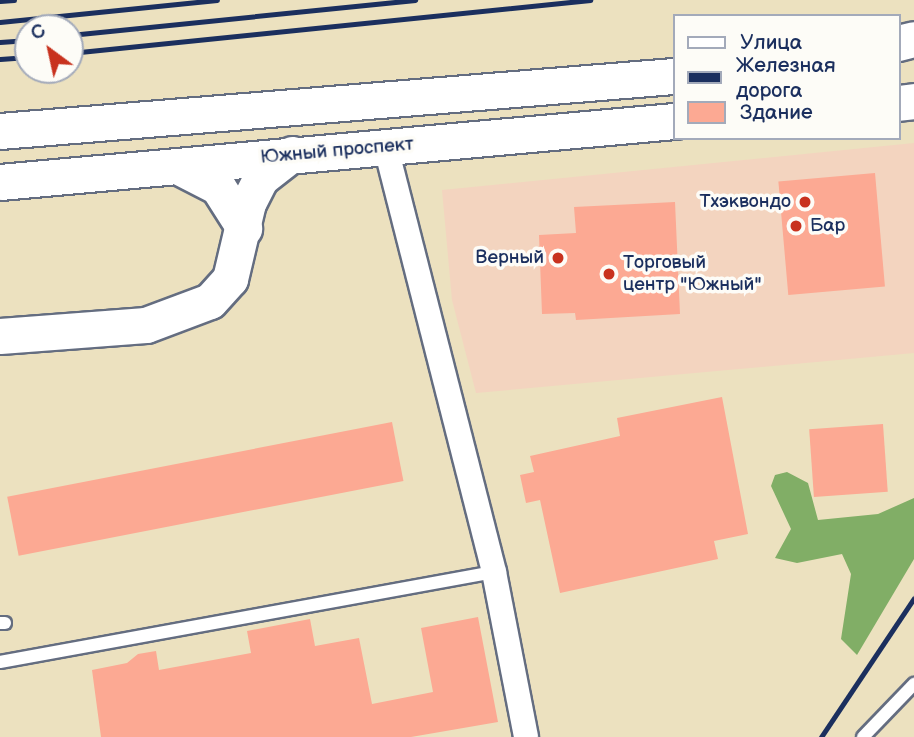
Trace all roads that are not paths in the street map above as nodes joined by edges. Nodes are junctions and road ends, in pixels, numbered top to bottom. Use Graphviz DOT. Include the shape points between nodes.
graph roads {
  1 [pos="673,76"];
  2 [pos="673,121"];
  3 [pos="0,131"];
  4 [pos="386,148"];
  5 [pos="292,155"];
  6 [pos="177,166"];
  7 [pos="0,182"];
  8 [pos="244,228"];
  9 [pos="0,336"];
  10 [pos="494,572"];
  11 [pos="0,662"];
  12 [pos="914,684"];
  13 [pos="526,737"];
  14 [pos="863,737"];
  1 -- 3 [label="main road"];
  2 -- 4 [label="main road, Южный проспект"];
  4 -- 5 [label="main road, Южный проспект"];
  4 -- 10 [label="street"];
  5 -- 6 [label="main road, Южный проспект"];
  5 -- 8 [label="main road" via="261,178 247,203"];
  6 -- 7 [label="main road, Южный проспект"];
  6 -- 8 [label="main road" via="218,187"];
  8 -- 9 [label="main road" via="230,279 210,301 184,315 146,325"];
  10 -- 11 [label="lane"];
  10 -- 13 [label="street"];
  12 -- 14 [label="lane"];
}
